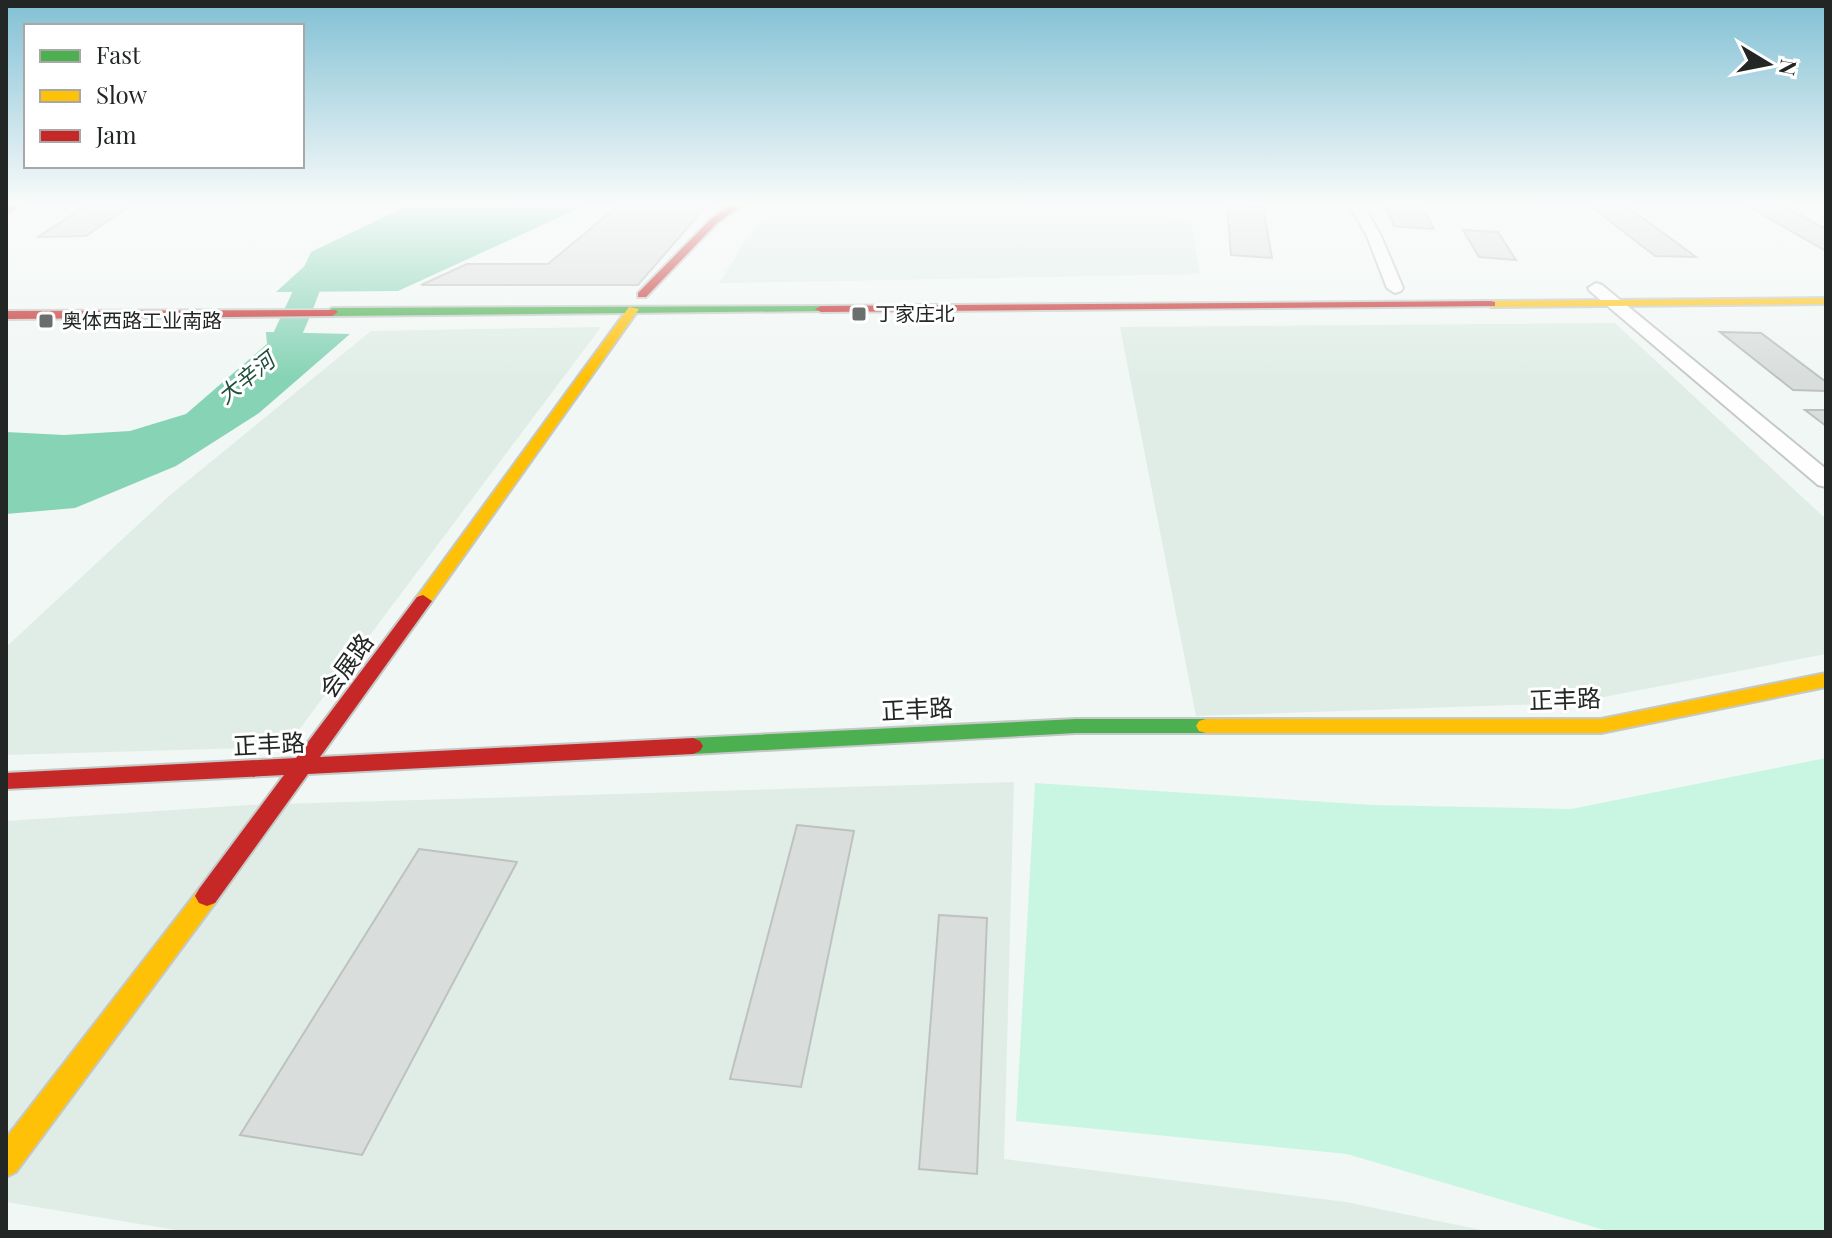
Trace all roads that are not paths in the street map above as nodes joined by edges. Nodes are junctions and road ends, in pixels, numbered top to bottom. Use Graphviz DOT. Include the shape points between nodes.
graph roads {
  1 [pos="676,262"];
  2 [pos="1384,262"];
  3 [pos="1826,287"];
  4 [pos="1395,288"];
  5 [pos="1596,288"];
  6 [pos="6,299"];
  7 [pos="1613,301"];
  8 [pos="1826,301"];
  9 [pos="638,302"];
  10 [pos="6,315"];
  11 [pos="1826,480"];
  12 [pos="1826,680"];
  13 [pos="304,767"];
  14 [pos="6,781"];
  15 [pos="6,1162"];
  1 -- 9 [label="main road, 会展路"];
  2 -- 4 [label="street"];
  3 -- 5 [label="main road"];
  4 -- 5 [label="main road"];
  4 -- 9 [label="main road"];
  5 -- 7 [label="street"];
  6 -- 9 [label="main road" via="394,296"];
  7 -- 8 [label="main road"];
  7 -- 9 [label="main road"];
  7 -- 11 [label="street"];
  9 -- 10 [label="main road" via="376,312"];
  9 -- 13 [label="main road, 会展路"];
  12 -- 13 [label="main road, 正丰路" via="1601,726 1076,726"];
  13 -- 14 [label="main road, 正丰路"];
  13 -- 15 [label="main road, 会展路"];
}
